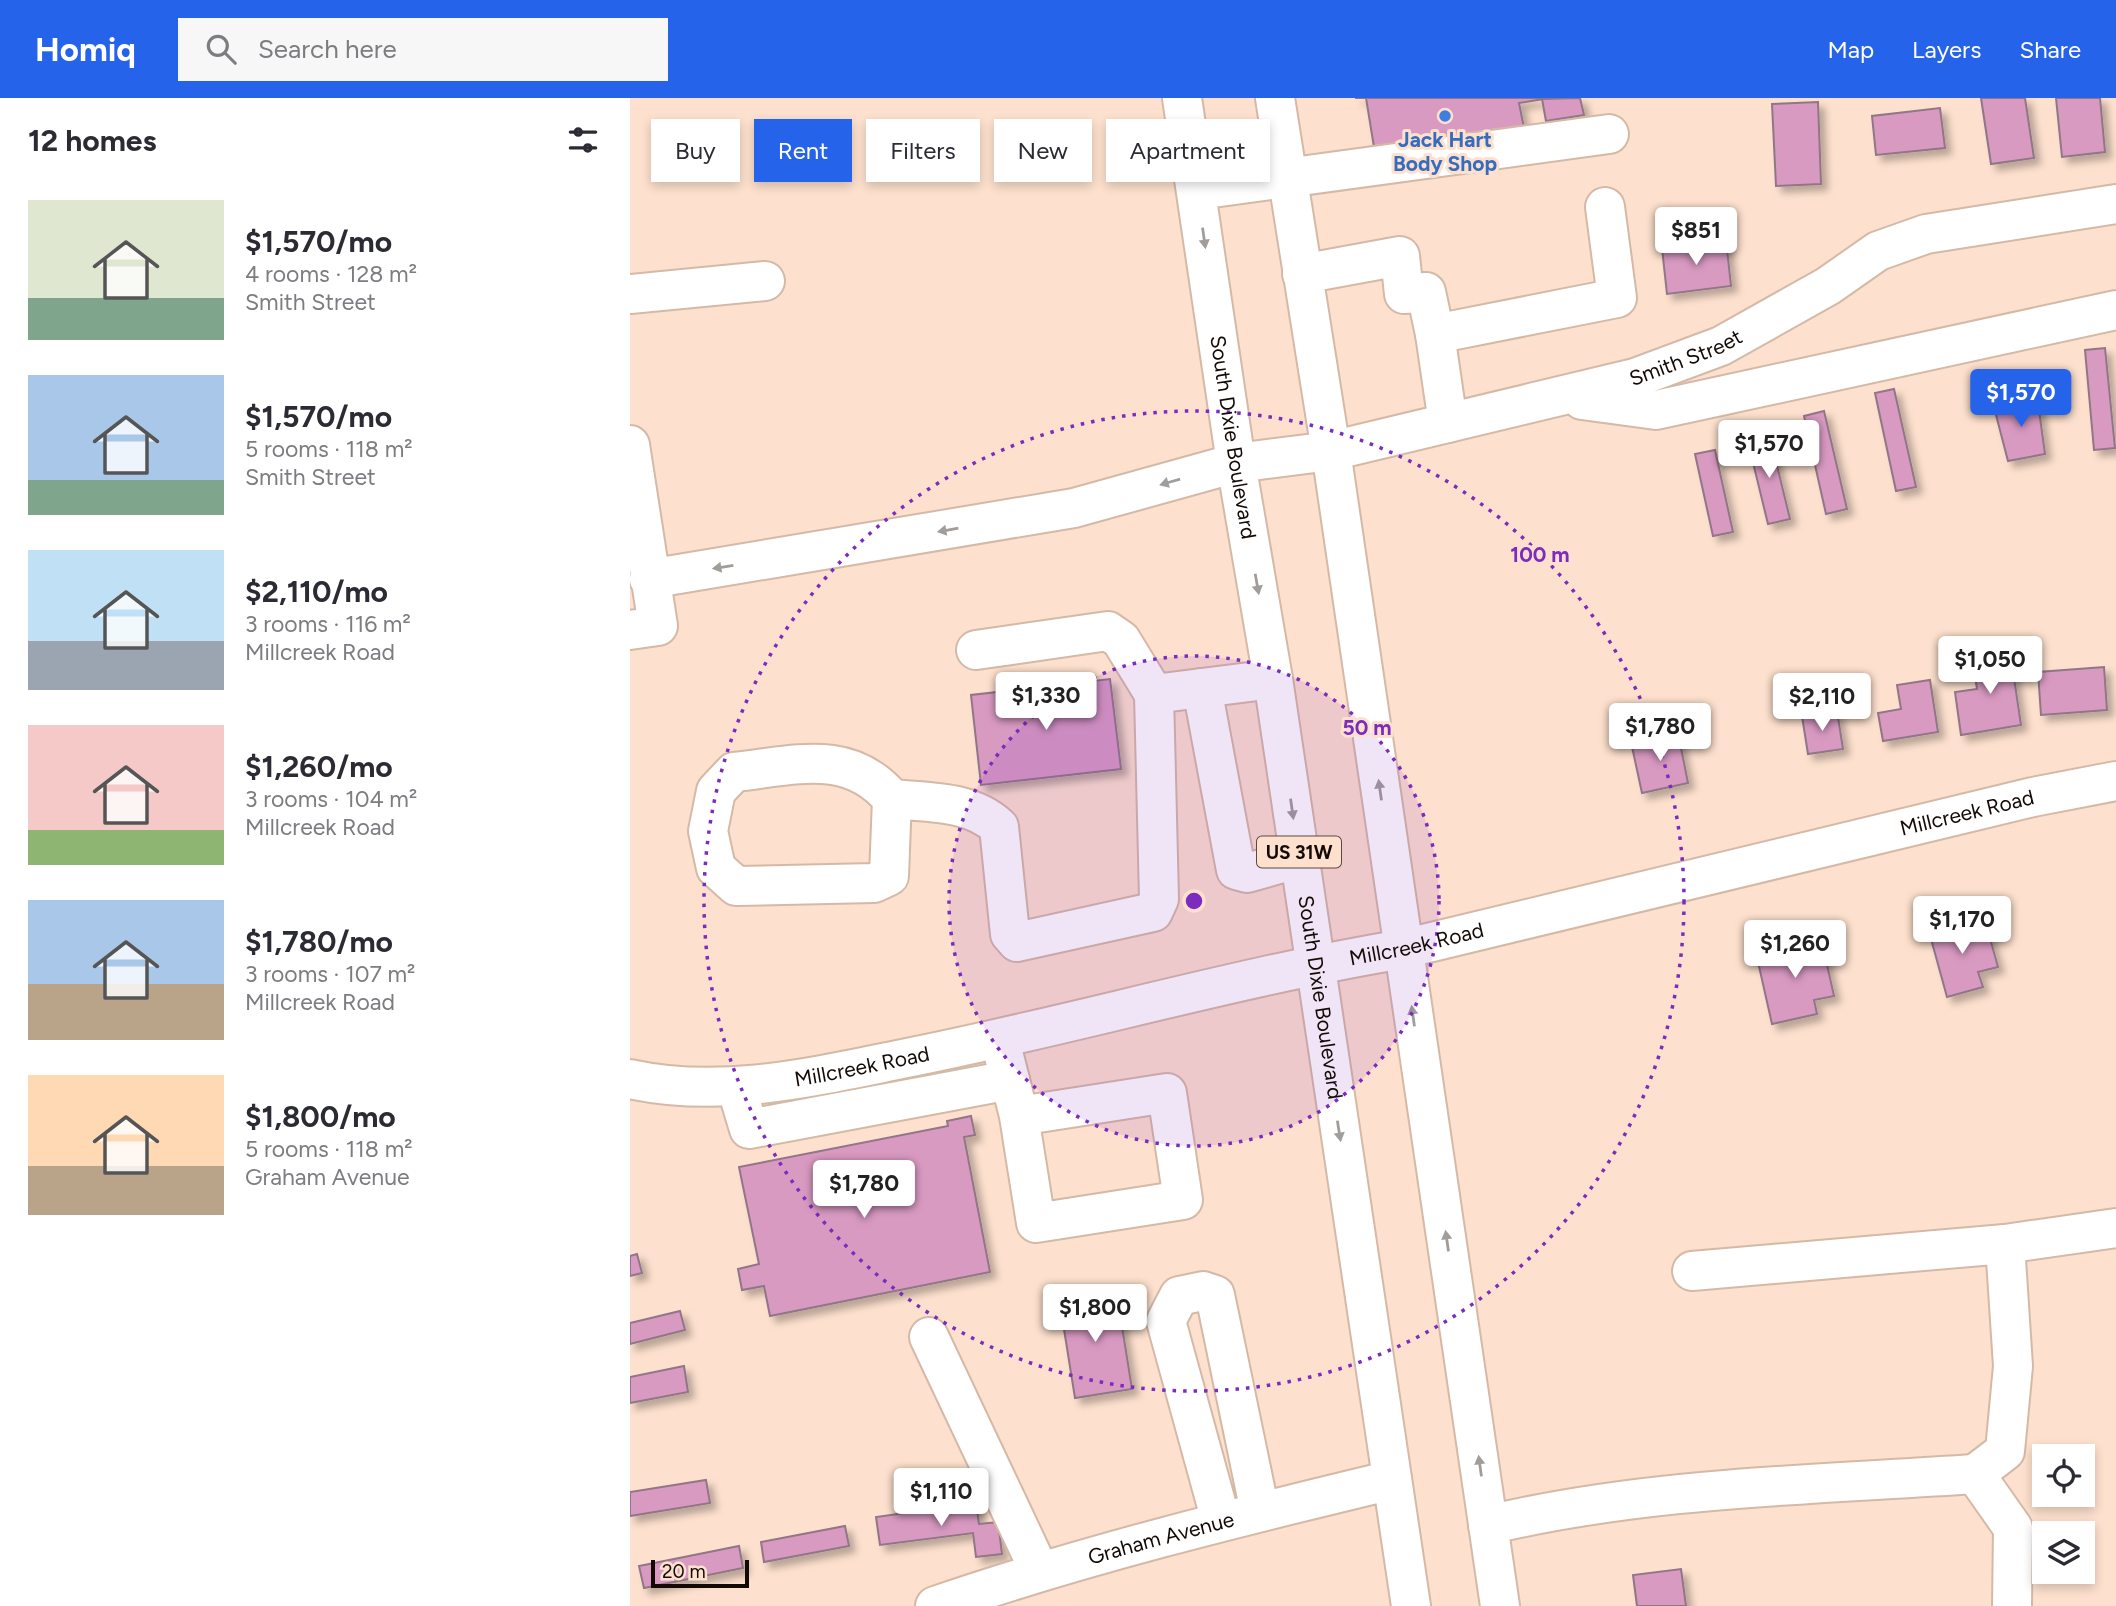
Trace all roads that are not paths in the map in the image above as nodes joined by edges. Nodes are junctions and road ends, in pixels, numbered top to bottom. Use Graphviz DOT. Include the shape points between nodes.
graph roads {
  1 [pos="1182,98"];
  2 [pos="1275,98"];
  3 [pos="1609,134"];
  4 [pos="1287,177"];
  5 [pos="1198,190"];
  6 [pos="2116,204"];
  7 [pos="1605,207"];
  8 [pos="1302,274"];
  9 [pos="765,281"];
  10 [pos="630,294"];
  11 [pos="2116,310"];
  12 [pos="1435,334"];
  13 [pos="1559,397"];
  14 [pos="1448,423"];
  15 [pos="630,445"];
  16 [pos="1331,451"];
  17 [pos="1236,463"];
  18 [pos="649,579"];
  19 [pos="630,630"];
  20 [pos="976,650"];
  21 [pos="1273,678"];
  22 [pos="1202,688"];
  23 [pos="1154,694"];
  24 [pos="2116,781"];
  25 [pos="892,799"];
  26 [pos="1300,858"];
  27 [pos="1403,949"];
  28 [pos="1314,964"];
  29 [pos="1000,1040"];
  30 [pos="630,1079"];
  31 [pos="736,1086"];
  32 [pos="1014,1098"];
  33 [pos="2116,1227"];
  34 [pos="2005,1244"];
  35 [pos="1692,1271"];
  36 [pos="929,1337"];
  37 [pos="1975,1474"];
  38 [pos="1392,1480"];
  39 [pos="1260,1512"];
  40 [pos="1221,1521"];
  41 [pos="1488,1525"];
  42 [pos="1039,1570"];
  43 [pos="935,1606"];
  44 [pos="1411,1606"];
  45 [pos="1500,1606"];
  46 [pos="2012,1606"];
  1 -- 5 [label="main road, South Dixie Boulevard / US 31W"];
  2 -- 4 [label="main road"];
  3 -- 4 [label="main road"];
  4 -- 5 [label="main road"];
  4 -- 8 [label="main road"];
  5 -- 17 [label="main road, South Dixie Boulevard / US 31W, one-way"];
  6 -- 13 [label="main road, Smith Street" via="1926,234 1878,251 1828,286 1721,346 1635,378"];
  7 -- 12 [label="main road" via="1617,298"];
  8 -- 12 [label="main road" via="1400,256 1404,295 1426,292"];
  8 -- 16 [label="main road"];
  9 -- 10 [label="main road"];
  11 -- 13 [label="main road" via="1656,410"];
  12 -- 14 [label="main road"];
  13 -- 14 [label="main road, Smith Street"];
  14 -- 16 [label="main road, Smith Street"];
  15 -- 18 [label="main road"];
  16 -- 17 [label="main road, Smith Street"];
  27 -- 16 [label="main road, one-way"];
  17 -- 18 [label="main road, Smith Street, one-way" via="1074,508"];
  17 -- 21 [label="main road, South Dixie Boulevard / US 31W, one-way"];
  18 -- 19 [label="main road" via="657,626"];
  20 -- 23 [label="main road" via="1108,631 1121,640"];
  21 -- 22 [label="main road"];
  21 -- 26 [label="main road, South Dixie Boulevard / US 31W, one-way"];
  22 -- 23 [label="main road"];
  22 -- 26 [label="main road" via="1236,870 1247,873"];
  23 -- 25 [label="main road" via="1158,899 1153,912 1017,942 1010,934 999,827 986,815 956,805"];
  24 -- 27 [label="main road, Millcreek Road" via="2020,800"];
  25 -- 25 [label="main road" via="876,779 832,762 734,772 716,791 708,831 716,868 736,886 874,883 889,876"];
  26 -- 28 [label="main road, South Dixie Boulevard / US 31W"];
  27 -- 28 [label="main road, Millcreek Road"];
  41 -- 27 [label="main road, one-way"];
  28 -- 29 [label="main road, Millcreek Road"];
  28 -- 38 [label="main road, South Dixie Boulevard / US 31W, one-way"];
  29 -- 31 [label="main road, Millcreek Road" via="807,1078"];
  29 -- 32 [label="main road"];
  30 -- 31 [label="main road, Millcreek Road" via="696,1087"];
  31 -- 32 [label="main road" via="749,1129"];
  32 -- 32 [label="main road" via="1036,1223 1183,1200 1167,1093"];
  33 -- 34 [label="main road"];
  34 -- 35 [label="main road"];
  34 -- 37 [label="main road" via="2014,1366 2005,1451"];
  36 -- 42 [label="main road"];
  37 -- 41 [label="main road" via="1662,1495"];
  37 -- 46 [label="main road" via="2013,1528"];
  38 -- 39 [label="main road, Graham Avenue"];
  38 -- 44 [label="main road, South Dixie Boulevard / US 31W"];
  39 -- 40 [label="main road, Graham Avenue"];
  39 -- 40 [label="main road" via="1215,1296 1203,1291 1179,1296 1166,1321"];
  40 -- 42 [label="main road, Graham Avenue"];
  41 -- 45 [label="main road"];
  42 -- 43 [label="main road, Graham Avenue"];
}
